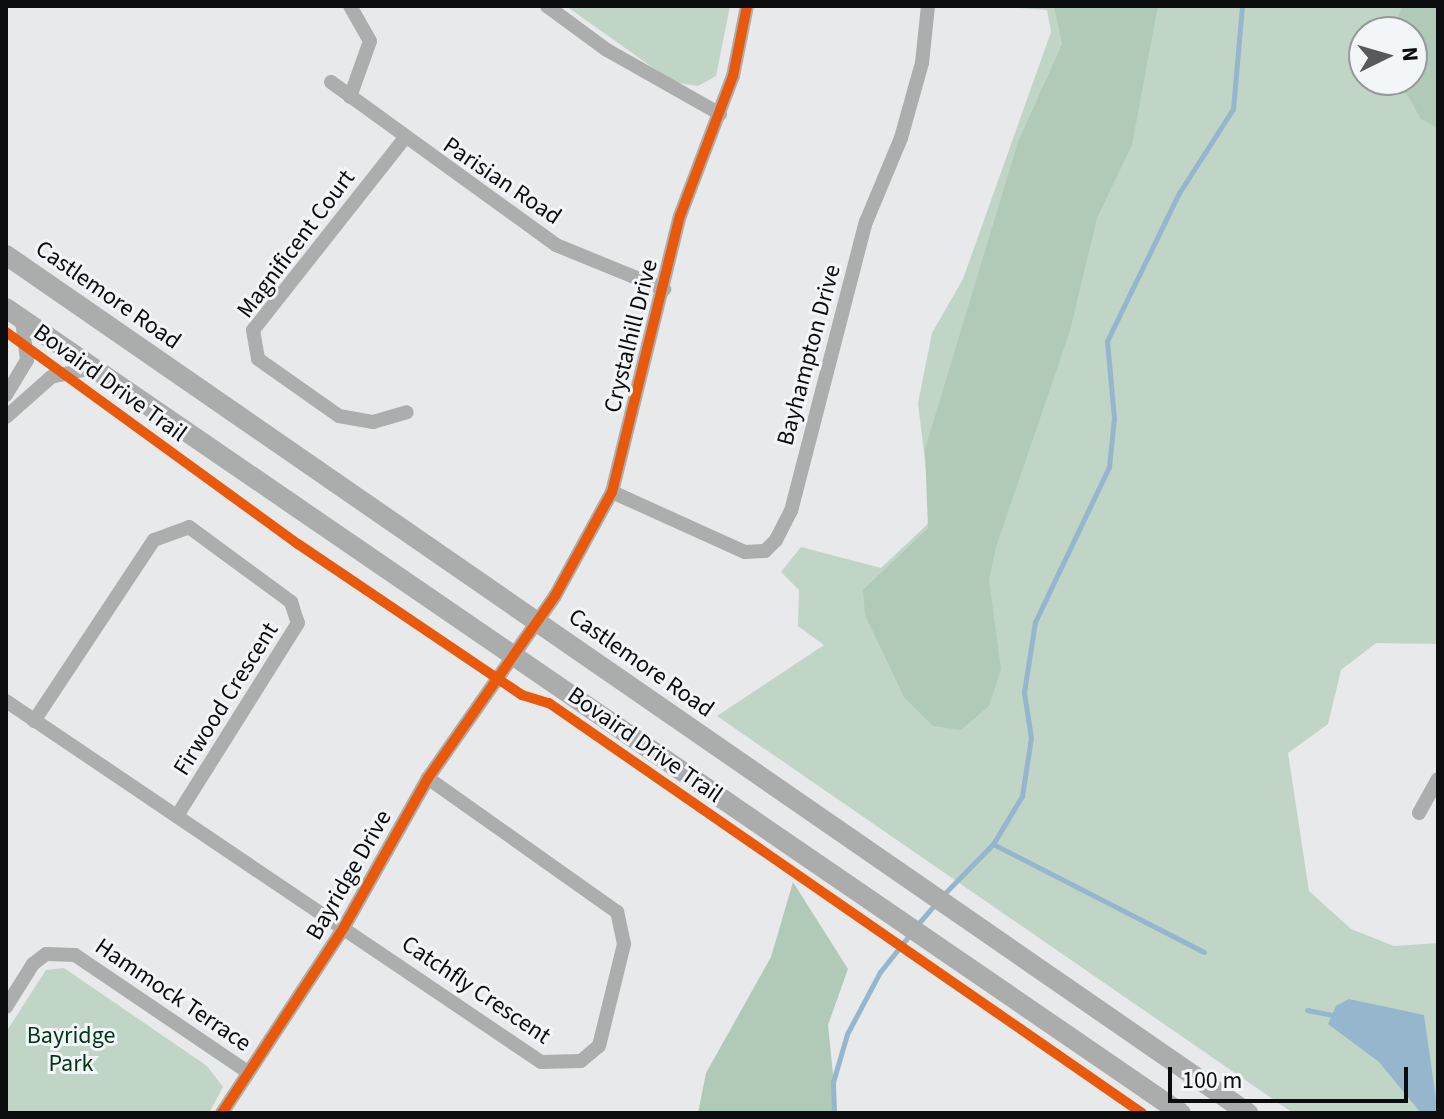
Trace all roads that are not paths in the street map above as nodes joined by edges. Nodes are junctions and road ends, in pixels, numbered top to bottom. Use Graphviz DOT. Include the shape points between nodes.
graph roads {
  1 [pos="350,6"];
  2 [pos="547,6"];
  3 [pos="747,6"];
  4 [pos="928,6"];
  5 [pos="331,82"];
  6 [pos="350,97"];
  7 [pos="720,114"];
  8 [pos="404,139"];
  9 [pos="6,255"];
  10 [pos="664,289"];
  11 [pos="14,314"];
  12 [pos="92,368"];
  13 [pos="6,395"];
  14 [pos="407,412"];
  15 [pos="6,417"];
  16 [pos="612,492"];
  17 [pos="538,623"];
  18 [pos="514,658"];
  19 [pos="6,701"];
  20 [pos="34,721"];
  21 [pos="428,778"];
  22 [pos="1438,779"];
  23 [pos="1419,813"];
  24 [pos="177,816"];
  25 [pos="344,927"];
  26 [pos="6,1007"];
  27 [pos="248,1072"];
  28 [pos="222,1113"];
  29 [pos="1181,1113"];
  30 [pos="1248,1113"];
  1 -- 6 [label="street" via="370,41"];
  2 -- 7 [label="street" via="607,50"];
  3 -- 7 [label="street, Crystalhill Drive"];
  4 -- 16 [label="street, Bayhampton Drive" via="922,63 901,138 866,222 791,511 776,540 765,551 745,552"];
  5 -- 6 [label="street, Parisian Road"];
  6 -- 8 [label="street, Parisian Road"];
  7 -- 10 [label="street, Crystalhill Drive" via="680,216"];
  8 -- 10 [label="street, Parisian Road" via="556,245"];
  8 -- 14 [label="street, Magnificent Court" via="253,330 258,359 339,416 373,422"];
  9 -- 17 [label="main road, Castlemore Road"];
  10 -- 16 [label="street, Crystalhill Drive"];
  11 -- 12 [label="main road"];
  11 -- 13 [label="street" via="27,360"];
  12 -- 15 [label="street" via="51,377"];
  12 -- 18 [label="main road"];
  16 -- 17 [label="street, Crystalhill Drive"];
  17 -- 18 [label="street, Crystalhill Drive"];
  17 -- 30 [label="main road, Castlemore Road"];
  18 -- 21 [label="street, Bayridge Drive"];
  18 -- 29 [label="main road"];
  19 -- 20 [label="street, Catchfly Crescent"];
  20 -- 24 [label="street, Catchfly Crescent"];
  20 -- 24 [label="street, Firwood Crescent" via="154,540 189,527 291,602 298,623"];
  21 -- 25 [label="street, Bayridge Drive"];
  21 -- 25 [label="street, Catchfly Crescent" via="617,912 624,944 599,1046 581,1061 541,1062"];
  22 -- 23 [label="street"];
  24 -- 25 [label="street, Catchfly Crescent"];
  25 -- 27 [label="street, Bayridge Drive"];
  26 -- 27 [label="street, Hammock Terrace" via="33,964 46,954 75,955"];
  27 -- 28 [label="street, Bayridge Drive"];
}
